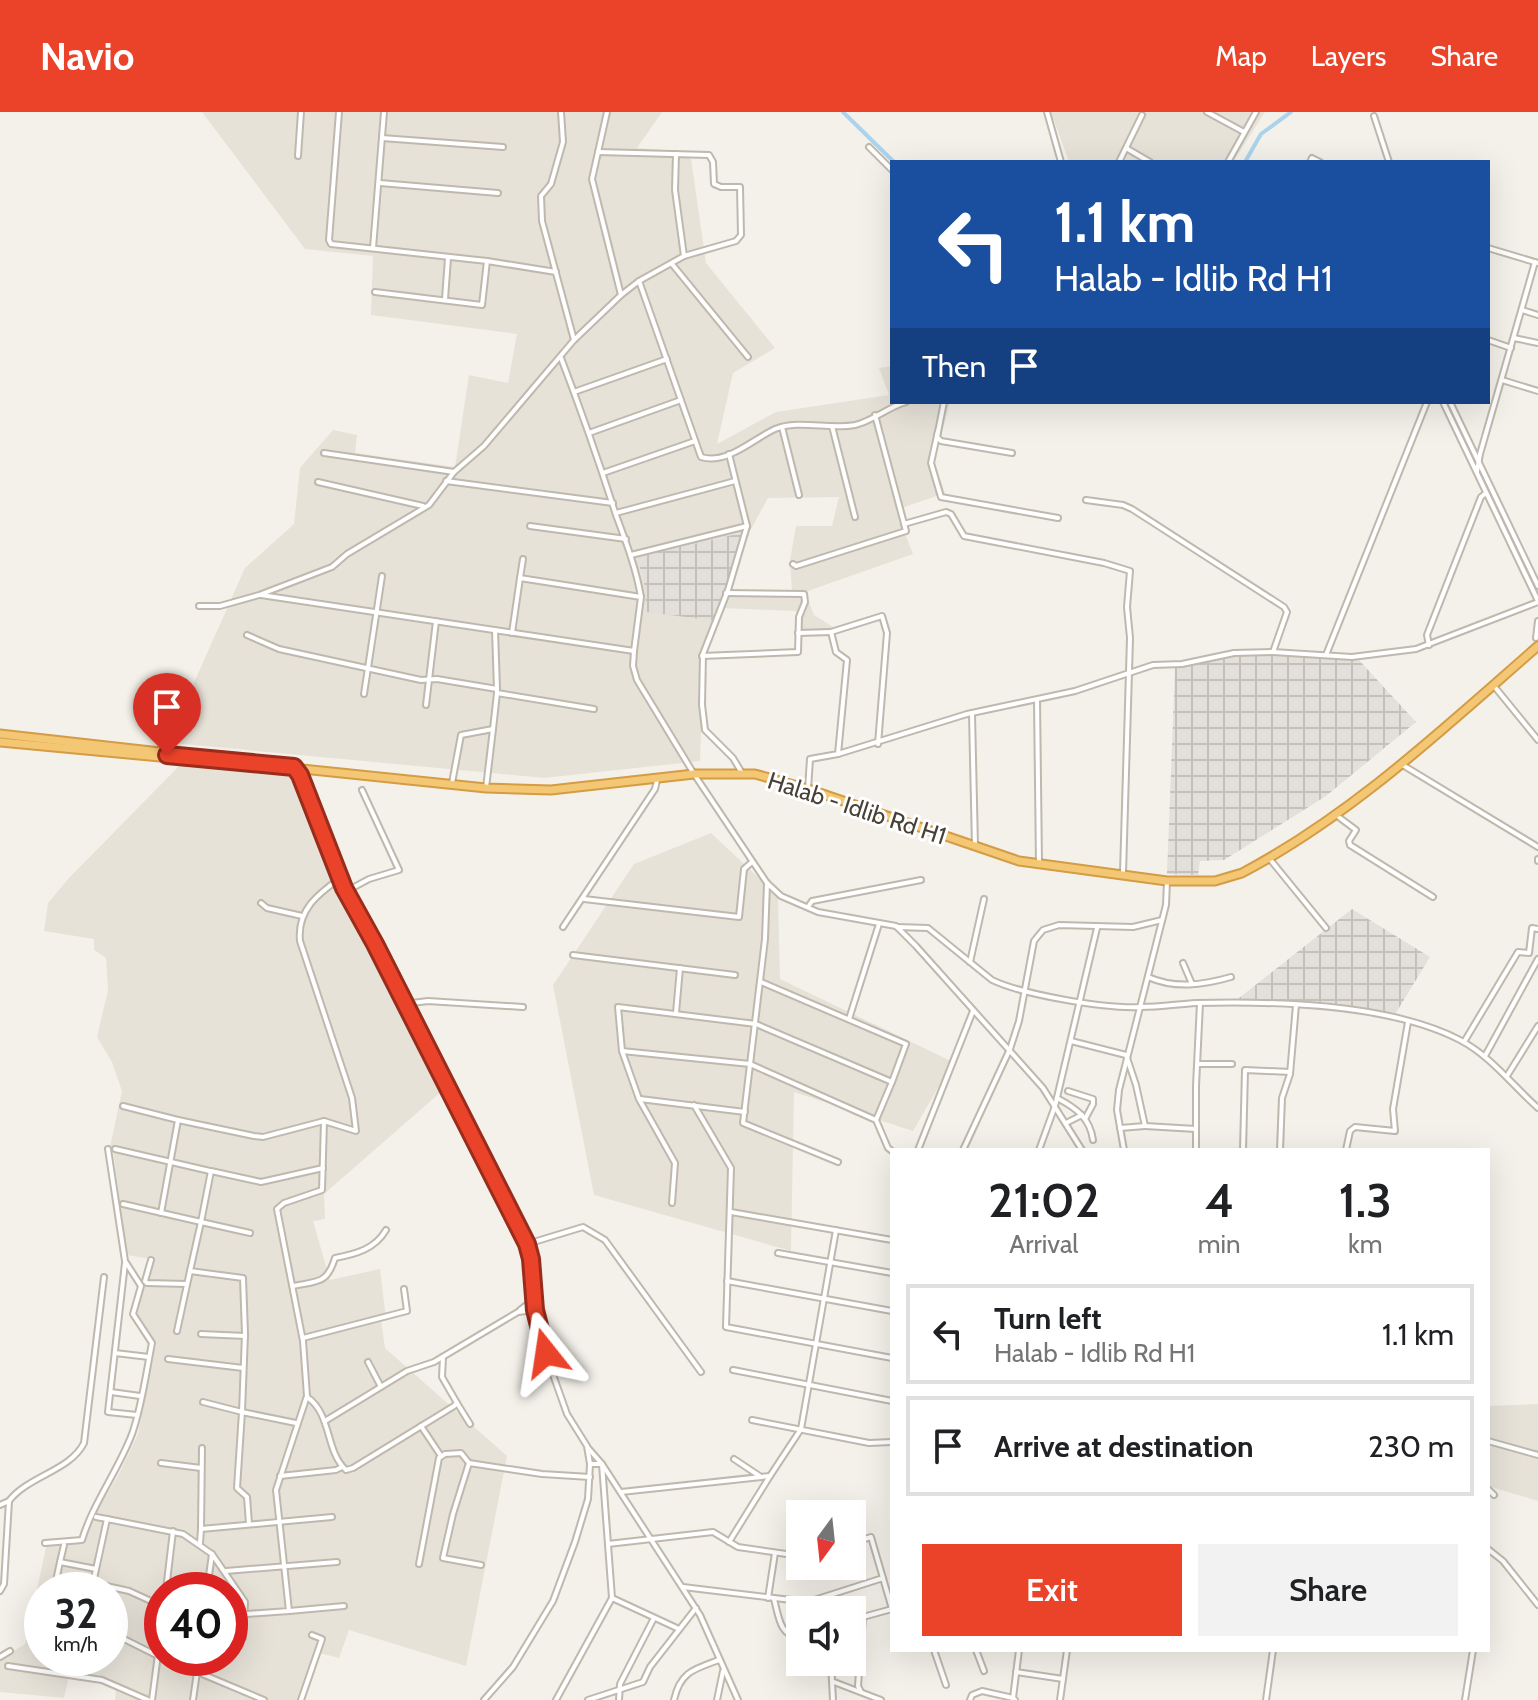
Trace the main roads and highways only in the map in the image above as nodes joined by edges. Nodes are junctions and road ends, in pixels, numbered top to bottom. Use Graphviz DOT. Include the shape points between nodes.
graph roads {
  1 [pos="1537,640"];
  2 [pos="0,734"];
  3 [pos="57,740"];
  4 [pos="0,742"];
  5 [pos="28,745"];
  6 [pos="167,755"];
  1 -- 6 [label="highway, Halab - Idlib Rd H1" via="1493,685 1336,815 1228,879 1201,882 1019,861 773,777 742,773 551,790 486,788"];
  2 -- 3 [label="highway, Halab - Idlib Rd H1"];
  3 -- 5 [label="highway" via="57,745"];
  3 -- 6 [label="highway, Halab - Idlib Rd H1"];
  4 -- 5 [label="highway"];
  5 -- 6 [label="highway"];
}
